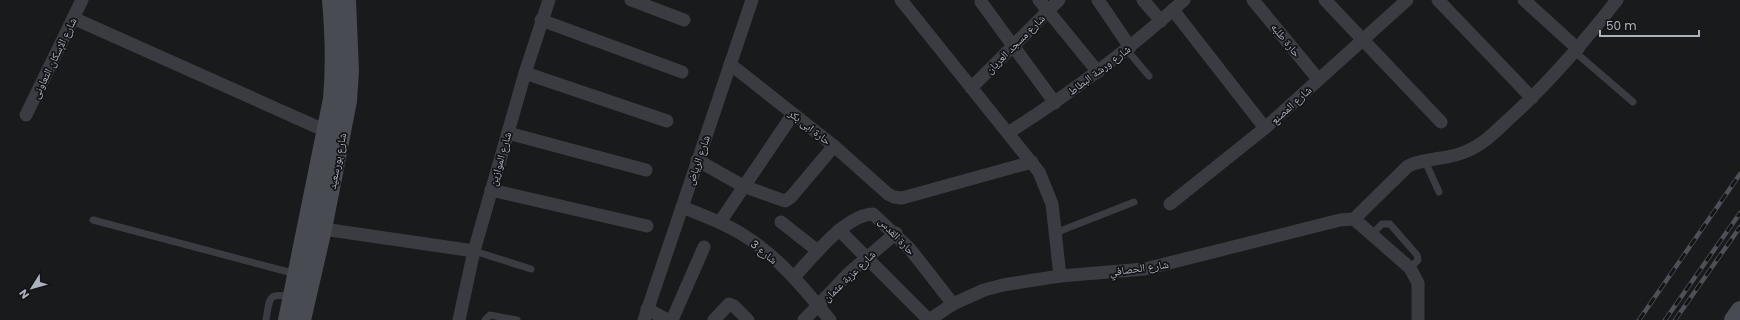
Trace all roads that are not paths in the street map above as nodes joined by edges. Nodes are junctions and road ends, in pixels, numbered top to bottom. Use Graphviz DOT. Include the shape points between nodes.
graph roads {
  1 [pos="82,0"];
  2 [pos="549,0"];
  3 [pos="631,0"];
  4 [pos="752,0"];
  5 [pos="901,0"];
  6 [pos="1039,0"];
  7 [pos="1059,0"];
  8 [pos="1098,0"];
  9 [pos="1143,0"];
  10 [pos="1184,0"];
  11 [pos="1253,0"];
  12 [pos="1325,0"];
  13 [pos="1406,0"];
  14 [pos="1438,0"];
  15 [pos="1524,0"];
  16 [pos="1616,0"];
  17 [pos="334,1"];
  18 [pos="981,2"];
  19 [pos="1048,10"];
  20 [pos="1173,10"];
  21 [pos="73,18"];
  22 [pos="541,20"];
  23 [pos="684,20"];
  24 [pos="1161,21"];
  25 [pos="1362,41"];
  26 [pos="1013,46"];
  27 [pos="1128,48"];
  28 [pos="1576,50"];
  29 [pos="730,64"];
  30 [pos="525,72"];
  31 [pos="682,72"];
  32 [pos="1098,72"];
  33 [pos="1149,76"];
  34 [pos="1318,79"];
  35 [pos="971,88"];
  36 [pos="1532,98"];
  37 [pos="1634,102"];
  38 [pos="1055,103"];
  39 [pos="793,114"];
  40 [pos="26,115"];
  41 [pos="667,121"];
  42 [pos="1442,122"];
  43 [pos="1265,128"];
  44 [pos="326,131"];
  45 [pos="508,133"];
  46 [pos="1008,133"];
  47 [pos="834,146"];
  48 [pos="697,160"];
  49 [pos="1425,161"];
  50 [pos="1032,162"];
  51 [pos="646,170"];
  52 [pos="744,186"];
  53 [pos="491,190"];
  54 [pos="1439,192"];
  55 [pos="1134,202"];
  56 [pos="1170,204"];
  57 [pos="682,207"];
  58 [pos="1354,219"];
  59 [pos="93,220"];
  60 [pos="720,222"];
  61 [pos="781,222"];
  62 [pos="647,226"];
  63 [pos="323,229"];
  64 [pos="839,230"];
  65 [pos="896,233"];
  66 [pos="1055,233"];
  67 [pos="1372,234"];
  68 [pos="704,247"];
  69 [pos="818,251"];
  70 [pos="474,252"];
  71 [pos="867,256"];
  72 [pos="1410,268"];
  73 [pos="531,269"];
  74 [pos="297,274"];
  75 [pos="1060,276"];
  76 [pos="794,277"];
  77 [pos="292,297"];
  78 [pos="953,304"];
  79 [pos="818,306"];
  80 [pos="1740,310"];
  81 [pos="645,314"];
  82 [pos="266,320"];
  83 [pos="287,320"];
  84 [pos="302,320"];
  85 [pos="460,320"];
  86 [pos="485,320"];
  87 [pos="517,320"];
  88 [pos="668,320"];
  89 [pos="672,320"];
  90 [pos="714,320"];
  91 [pos="748,320"];
  92 [pos="804,320"];
  93 [pos="830,320"];
  94 [pos="929,320"];
  95 [pos="1418,320"];
  96 [pos="1733,320"];
  1 -- 21 [label="street, شارع الإسكان التعاونى"];
  2 -- 22 [label="street, شارع الموازين"];
  3 -- 23 [label="street"];
  4 -- 29 [label="street, شارع الرياض"];
  5 -- 35 [label="street"];
  6 -- 19 [label="street"];
  7 -- 19 [label="street, شارع مسجد العريان"];
  8 -- 27 [label="street"];
  9 -- 24 [label="street"];
  10 -- 20 [label="street, شارع ورشة البطاط"];
  11 -- 34 [label="street, حارة طلبه"];
  12 -- 25 [label="street"];
  13 -- 25 [label="street, شارع المصنع"];
  14 -- 36 [label="street"];
  15 -- 28 [label="street"];
  16 -- 28 [label="street"];
  17 -- 44 [label="main road, شارع بورسعيد" via="335,67"];
  17 -- 63 [label="main road, شارع بورسعيد" via="350,71 348,100"];
  18 -- 26 [label="street"];
  19 -- 26 [label="street, شارع مسجد العريان"];
  19 -- 32 [label="street"];
  20 -- 24 [label="street, شارع ورشة البطاط"];
  20 -- 43 [label="street"];
  21 -- 40 [label="street, شارع الإسكان التعاونى"];
  21 -- 44 [label="street"];
  22 -- 30 [label="street, شارع الموازين"];
  22 -- 31 [label="street"];
  24 -- 27 [label="street, شارع ورشة البطاط"];
  25 -- 34 [label="street, شارع المصنع"];
  25 -- 42 [label="street"];
  26 -- 35 [label="street, شارع مسجد العريان"];
  26 -- 38 [label="street"];
  27 -- 32 [label="street, شارع ورشة البطاط"];
  27 -- 33 [label="lane"];
  28 -- 36 [label="street"];
  28 -- 37 [label="lane"];
  29 -- 39 [label="street, حارة ابى بكر"];
  29 -- 48 [label="street, شارع الرياض"];
  30 -- 41 [label="street"];
  30 -- 45 [label="street, شارع الموازين"];
  32 -- 38 [label="street, شارع ورشة البطاط"];
  34 -- 43 [label="street, شارع المصنع"];
  35 -- 46 [label="street"];
  36 -- 49 [label="street" via="1476,147 1456,155"];
  38 -- 46 [label="street, شارع ورشة البطاط"];
  39 -- 47 [label="street, حارة ابى بكر"];
  39 -- 52 [label="street"];
  43 -- 56 [label="street, شارع المصنع"];
  44 -- 74 [label="main road, شارع بورسعيد"];
  45 -- 51 [label="street"];
  45 -- 53 [label="street, شارع الموازين"];
  46 -- 50 [label="street"];
  47 -- 50 [label="street, حارة ابى بكر" via="894,198 902,198"];
  47 -- 52 [label="street" via="788,200 779,200"];
  48 -- 52 [label="street"];
  48 -- 57 [label="street, شارع الرياض"];
  49 -- 54 [label="lane"];
  49 -- 58 [label="street" via="1403,170"];
  50 -- 66 [label="street" via="1049,193"];
  52 -- 60 [label="street"];
  53 -- 62 [label="street"];
  53 -- 70 [label="street, شارع الموازين"];
  55 -- 66 [label="lane"];
  57 -- 60 [label="street, شارع 3"];
  57 -- 81 [label="street, شارع الرياض"];
  58 -- 67 [label="street"];
  58 -- 75 [label="street, شارع الحصافي" via="1340,220 1145,269"];
  59 -- 74 [label="lane"];
  60 -- 76 [label="street, شارع 3" via="741,233"];
  61 -- 69 [label="street"];
  63 -- 70 [label="street"];
  63 -- 84 [label="main road, شارع بورسعيد"];
  64 -- 65 [label="street, حارة القدس" via="873,214"];
  64 -- 69 [label="street, حارة القدس"];
  64 -- 71 [label="street"];
  65 -- 71 [label="street, شارع عزبة عثمان"];
  65 -- 78 [label="street, حارة القدس"];
  66 -- 75 [label="street"];
  67 -- 72 [label="street"];
  67 -- 72 [label="lane" via="1382,224 1390,224 1417,255 1418,260"];
  68 -- 89 [label="street"];
  69 -- 76 [label="street, حارة القدس"];
  70 -- 73 [label="lane"];
  70 -- 85 [label="street, شارع الموازين"];
  71 -- 79 [label="street, شارع عزبة عثمان"];
  71 -- 94 [label="street"];
  72 -- 95 [label="street" via="1418,283"];
  74 -- 77 [label="main road, شارع بورسعيد"];
  75 -- 78 [label="street, شارع الحصافي" via="1003,285 984,290"];
  76 -- 79 [label="street, شارع 3"];
  77 -- 82 [label="lane" via="274,295 270,298"];
  77 -- 83 [label="main road, شارع بورسعيد"];
  78 -- 94 [label="street, شارع الحصافي"];
  79 -- 92 [label="street, شارع عزبة عثمان"];
  79 -- 93 [label="street, شارع 3"];
  80 -- 96 [label="main road"];
  81 -- 88 [label="street"];
  86 -- 87 [label="lane" via="490,315"];
  90 -- 91 [label="street" via="729,304"];
}
